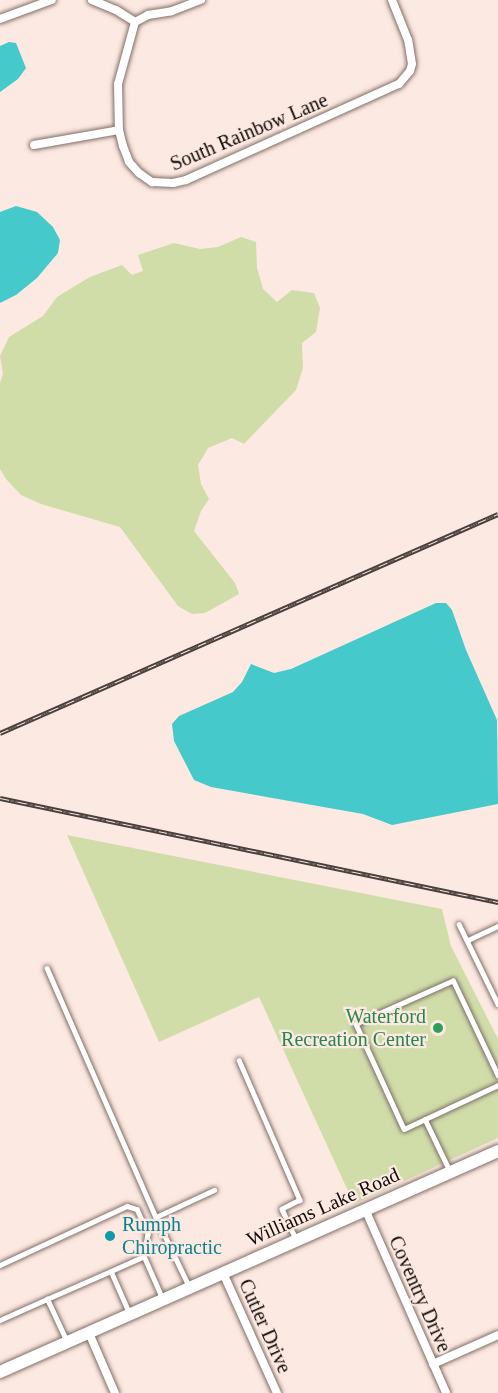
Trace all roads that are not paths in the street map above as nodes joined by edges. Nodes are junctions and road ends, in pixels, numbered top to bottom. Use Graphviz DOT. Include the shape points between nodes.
graph roads {
  1 [pos="52,0"];
  2 [pos="92,0"];
  3 [pos="201,0"];
  4 [pos="392,0"];
  5 [pos="0,19"];
  6 [pos="135,22"];
  7 [pos="119,130"];
  8 [pos="34,145"];
  9 [pos="459,924"];
  10 [pos="498,926"];
  11 [pos="468,940"];
  12 [pos="47,968"];
  13 [pos="498,1004"];
  14 [pos="239,1060"];
  15 [pos="498,1076"];
  16 [pos="498,1085"];
  17 [pos="425,1119"];
  18 [pos="498,1151"];
  19 [pos="450,1172"];
  20 [pos="214,1190"];
  21 [pos="365,1209"];
  22 [pos="156,1217"];
  23 [pos="296,1239"];
  24 [pos="144,1256"];
  25 [pos="0,1265"];
  26 [pos="111,1271"];
  27 [pos="223,1273"];
  28 [pos="190,1288"];
  29 [pos="47,1299"];
  30 [pos="163,1299"];
  31 [pos="130,1315"];
  32 [pos="0,1320"];
  33 [pos="89,1333"];
  34 [pos="498,1335"];
  35 [pos="67,1342"];
  36 [pos="433,1364"];
  37 [pos="0,1372"];
  38 [pos="115,1393"];
  39 [pos="277,1393"];
  40 [pos="446,1393"];
  1 -- 5 [label="street"];
  2 -- 6 [label="street"];
  3 -- 6 [label="street"];
  4 -- 7 [label="street, South Rainbow Lane" via="411,54 411,71 399,84 173,183 152,182 139,173 129,162"];
  6 -- 7 [label="street, South Rainbow Lane" via="118,84"];
  7 -- 8 [label="street"];
  9 -- 11 [label="lane"];
  10 -- 11 [label="lane"];
  11 -- 13 [label="lane"];
  12 -- 22 [label="lane"];
  14 -- 23 [label="lane" via="300,1200 282,1209"];
  15 -- 17 [label="lane" via="453,981 356,1024 404,1129"];
  16 -- 17 [label="lane"];
  17 -- 19 [label="lane"];
  18 -- 19 [label="main road, Williams Lake Road"];
  19 -- 21 [label="main road, Williams Lake Road"];
  20 -- 22 [label="lane"];
  21 -- 23 [label="main road, Williams Lake Road"];
  21 -- 36 [label="street, Coventry Drive"];
  22 -- 28 [label="lane"];
  23 -- 27 [label="main road, Williams Lake Road"];
  24 -- 25 [label="lane" via="148,1234 137,1209 127,1206"];
  24 -- 26 [label="lane"];
  24 -- 30 [label="lane"];
  26 -- 29 [label="lane"];
  26 -- 31 [label="lane"];
  27 -- 28 [label="main road, Williams Lake Road"];
  27 -- 39 [label="street, Cutler Drive"];
  28 -- 30 [label="main road, Williams Lake Road"];
  29 -- 32 [label="lane"];
  29 -- 35 [label="lane"];
  30 -- 31 [label="main road, Williams Lake Road"];
  31 -- 33 [label="main road, Williams Lake Road"];
  33 -- 35 [label="main road, Williams Lake Road"];
  33 -- 38 [label="street"];
  34 -- 36 [label="street"];
  35 -- 37 [label="main road, Williams Lake Road"];
  36 -- 40 [label="street, Coventry Drive"];
}
